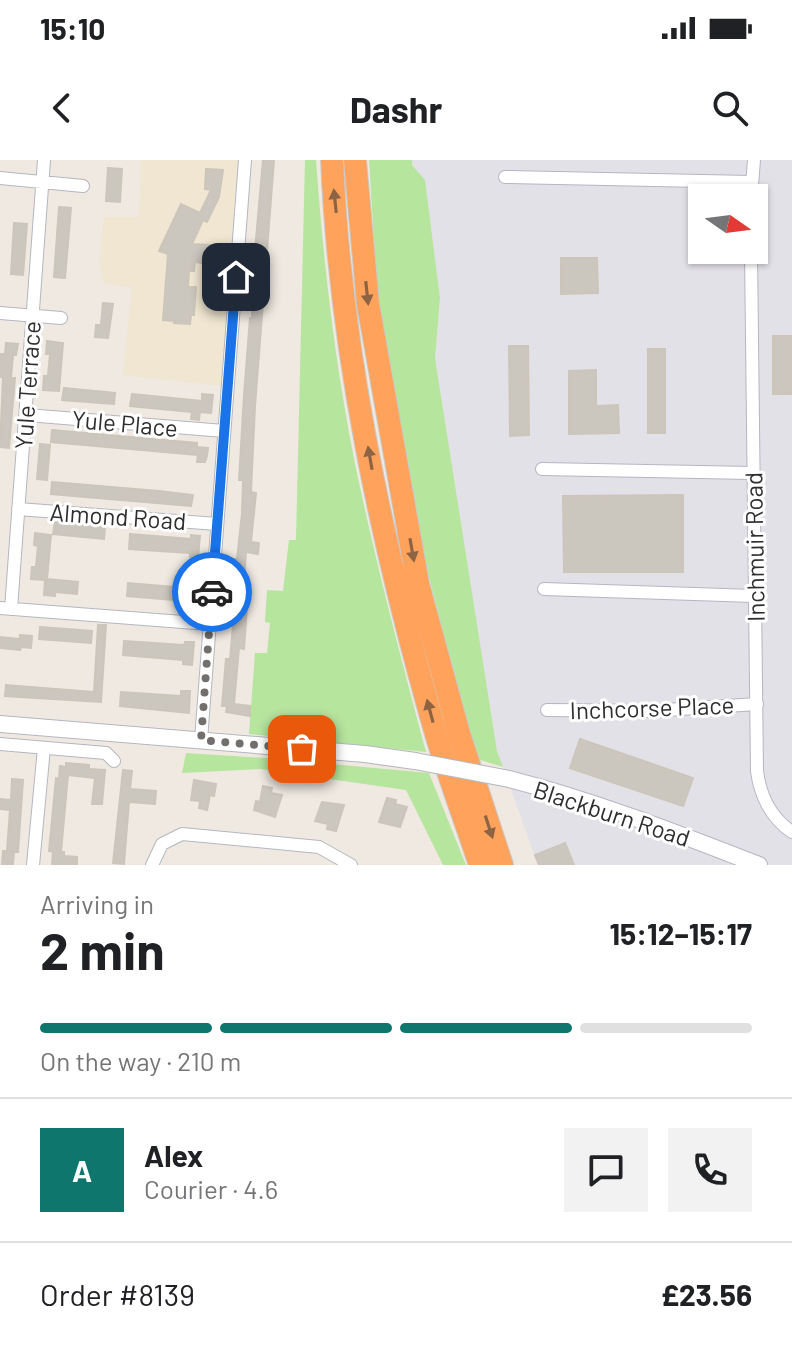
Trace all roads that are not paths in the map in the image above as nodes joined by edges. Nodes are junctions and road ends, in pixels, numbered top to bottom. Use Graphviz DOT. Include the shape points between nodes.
graph roads {
  1 [pos="44,160"];
  2 [pos="245,160"];
  3 [pos="332,160"];
  4 [pos="355,160"];
  5 [pos="754,160"];
  6 [pos="505,177"];
  7 [pos="0,178"];
  8 [pos="42,182"];
  9 [pos="751,182"];
  10 [pos="83,186"];
  11 [pos="751,264"];
  12 [pos="0,313"];
  13 [pos="32,316"];
  14 [pos="61,318"];
  15 [pos="27,415"];
  16 [pos="224,431"];
  17 [pos="542,469"];
  18 [pos="752,473"];
  19 [pos="18,509"];
  20 [pos="217,524"];
  21 [pos="544,589"];
  22 [pos="754,596"];
  23 [pos="6,609"];
  24 [pos="209,624"];
  25 [pos="757,704"];
  26 [pos="547,710"];
  27 [pos="0,724"];
  28 [pos="201,740"];
  29 [pos="0,744"];
  30 [pos="44,748"];
  31 [pos="114,761"];
  32 [pos="792,832"];
  33 [pos="33,865"];
  34 [pos="152,865"];
  35 [pos="351,865"];
  36 [pos="480,865"];
  37 [pos="502,865"];
  38 [pos="759,865"];
  1 -- 8 [label="street, Yule Terrace"];
  2 -- 16 [label="street"];
  36 -- 3 [label="highway, one-way" via="435,730 389,556 349,331"];
  4 -- 37 [label="highway, one-way" via="368,304 418,584"];
  5 -- 9 [label="street"];
  6 -- 9 [label="street"];
  7 -- 8 [label="street"];
  8 -- 10 [label="street"];
  8 -- 13 [label="street, Yule Terrace"];
  11 -- 18 [label="street, Inchmuir Road"];
  12 -- 13 [label="street"];
  13 -- 14 [label="street"];
  13 -- 15 [label="street, Yule Terrace"];
  15 -- 16 [label="street, Yule Place"];
  15 -- 19 [label="street, Yule Terrace"];
  16 -- 20 [label="street"];
  17 -- 18 [label="street"];
  18 -- 22 [label="street, Inchmuir Road"];
  19 -- 20 [label="street, Almond Road"];
  19 -- 23 [label="street, Yule Terrace"];
  20 -- 24 [label="street"];
  21 -- 22 [label="street"];
  22 -- 25 [label="street, Inchmuir Road"];
  23 -- 24 [label="street"];
  24 -- 28 [label="street"];
  25 -- 26 [label="street, Inchcorse Place"];
  25 -- 32 [label="street, Inchmuir Road" via="759,787 775,817"];
  27 -- 28 [label="main road, Blackburn Road"];
  28 -- 38 [label="main road, Blackburn Road, bridge" via="415,761 509,779 621,812"];
  29 -- 30 [label="street"];
  30 -- 31 [label="street" via="106,753"];
  30 -- 33 [label="street"];
  34 -- 35 [label="street" via="162,844 182,834 319,847"];
}
